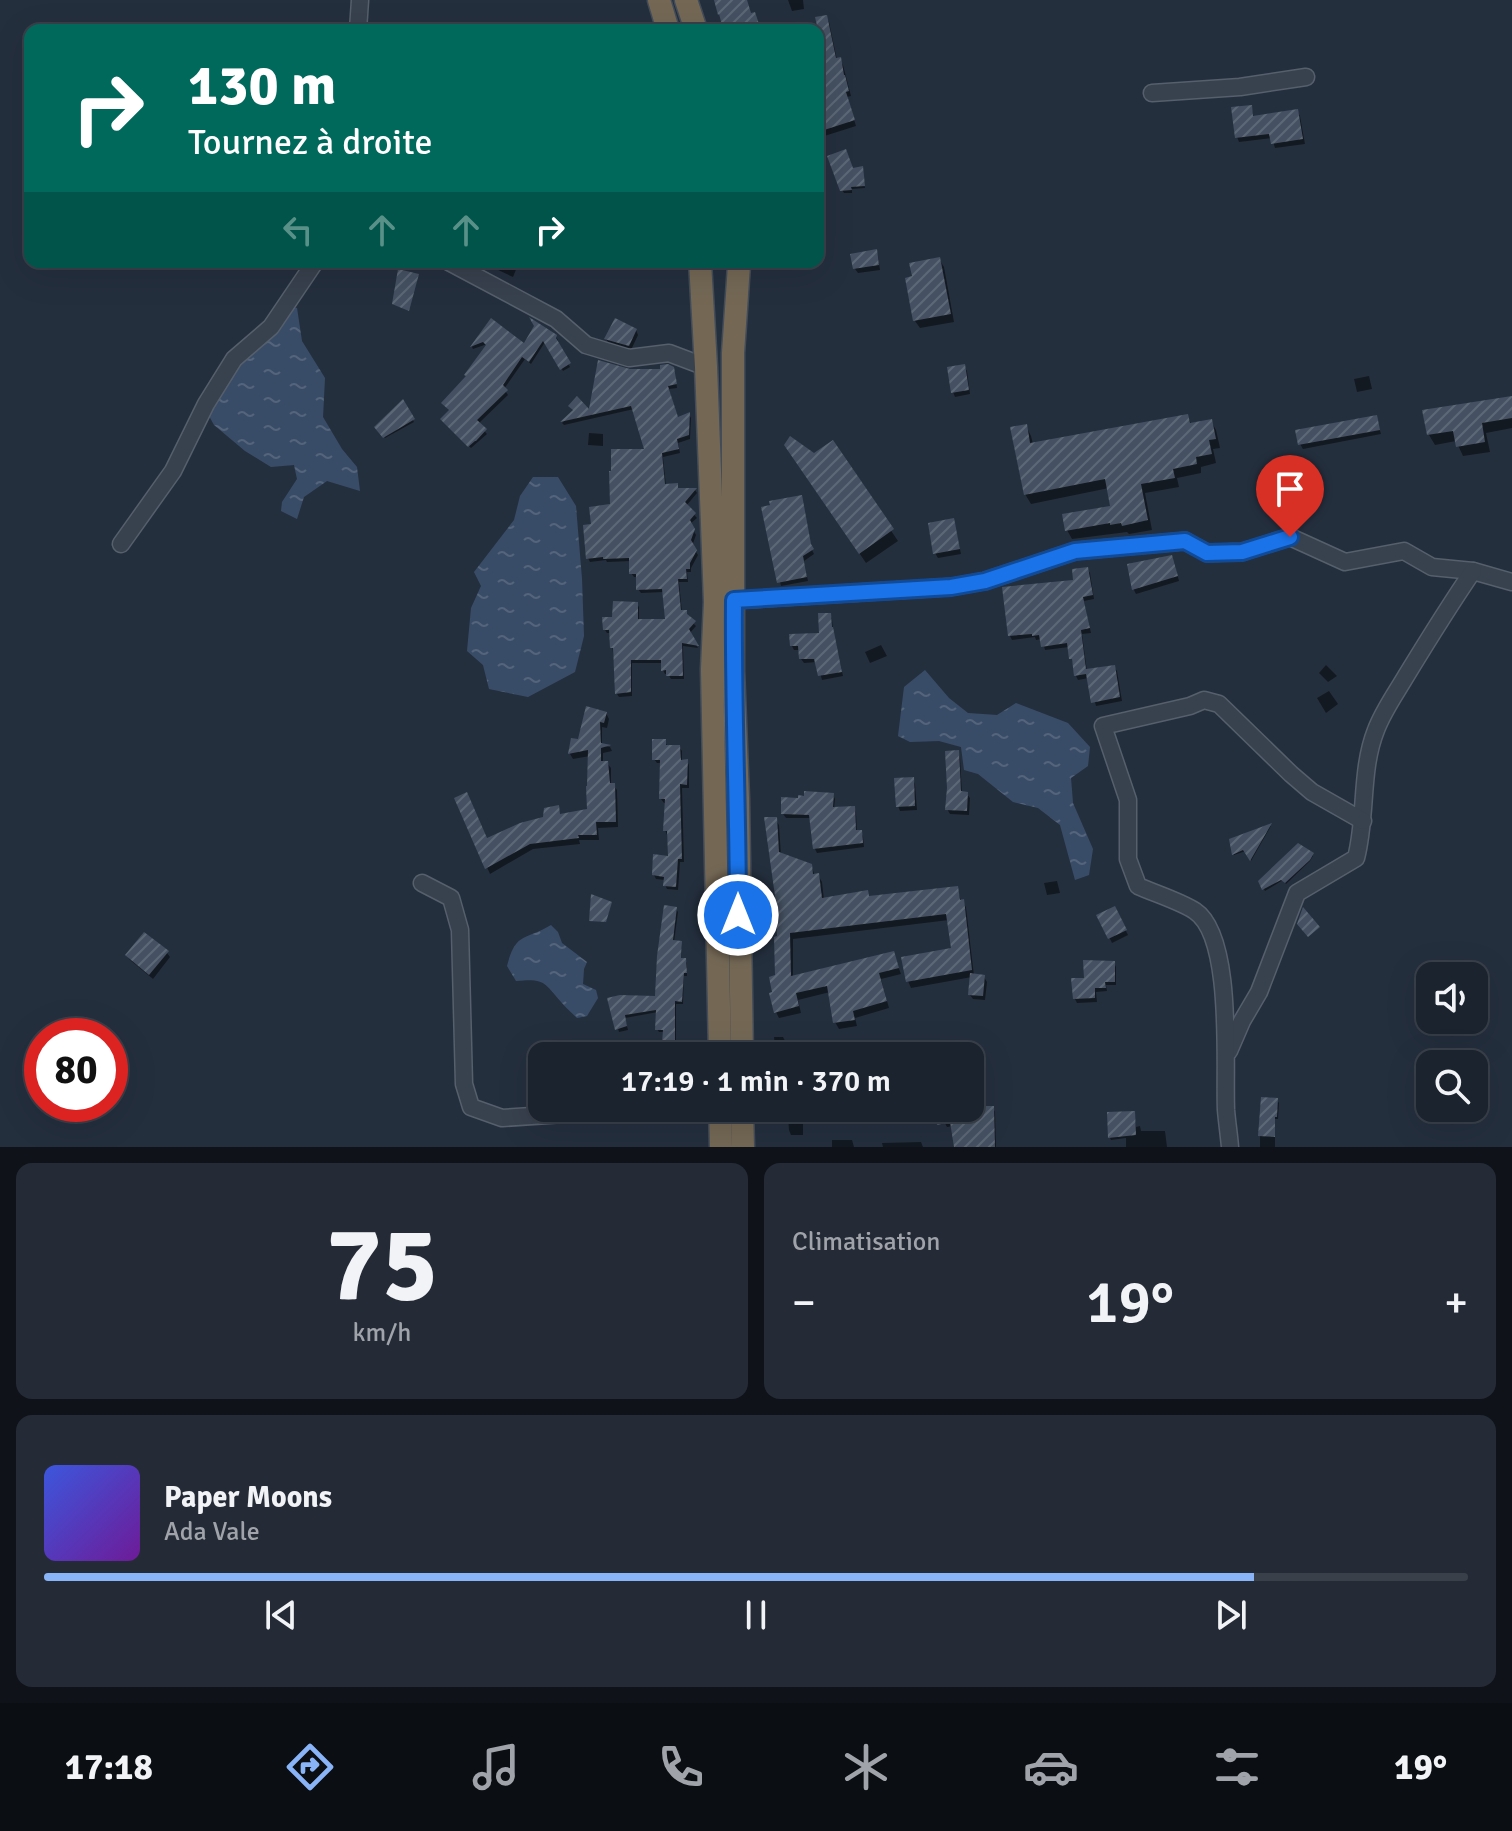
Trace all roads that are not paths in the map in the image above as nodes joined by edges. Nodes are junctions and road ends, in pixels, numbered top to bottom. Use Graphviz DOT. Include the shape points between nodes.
graph roads {
  1 [pos="360,0"];
  2 [pos="686,0"];
  3 [pos="659,1"];
  4 [pos="358,24"];
  5 [pos="666,24"];
  6 [pos="694,24"];
  7 [pos="1306,77"];
  8 [pos="1152,93"];
  9 [pos="311,268"];
  10 [pos="460,268"];
  11 [pos="700,268"];
  12 [pos="743,268"];
  13 [pos="706,367"];
  14 [pos="121,544"];
  15 [pos="1473,571"];
  16 [pos="1512,582"];
  17 [pos="724,601"];
  18 [pos="1363,821"];
  19 [pos="422,883"];
  20 [pos="720,1042"];
  21 [pos="742,1042"];
  22 [pos="1227,1056"];
  23 [pos="528,1116"];
  24 [pos="720,1122"];
  25 [pos="742,1122"];
  26 [pos="721,1147"];
  27 [pos="743,1147"];
  28 [pos="1230,1147"];
  1 -- 4 [label="street"];
  2 -- 6 [label="highway"];
  3 -- 5 [label="highway"];
  7 -- 8 [label="street"];
  9 -- 14 [label="street" via="271,327 234,359 173,471"];
  10 -- 13 [label="street" via="556,319 586,345 629,358 669,353"];
  11 -- 13 [label="highway"];
  12 -- 17 [label="highway" via="733,353"];
  13 -- 17 [label="highway"];
  15 -- 16 [label="street"];
  15 -- 17 [label="street" via="1432,567 1404,551 1345,562 1290,537 1242,552 1207,553 1185,541 1075,551 951,587"];
  15 -- 18 [label="street" via="1376,730"];
  17 -- 20 [label="highway" via="712,669"];
  17 -- 21 [label="highway" via="733,670"];
  18 -- 22 [label="street" via="1356,858 1297,893 1259,992"];
  18 -- 22 [label="street" via="1312,792 1219,704 1204,700 1103,726 1128,800 1128,859 1138,886 1197,912 1212,935 1220,966"];
  19 -- 23 [label="street" via="451,898 460,930 464,1084 471,1107 502,1118"];
  22 -- 28 [label="street"];
  24 -- 26 [label="highway"];
  25 -- 27 [label="highway"];
}
